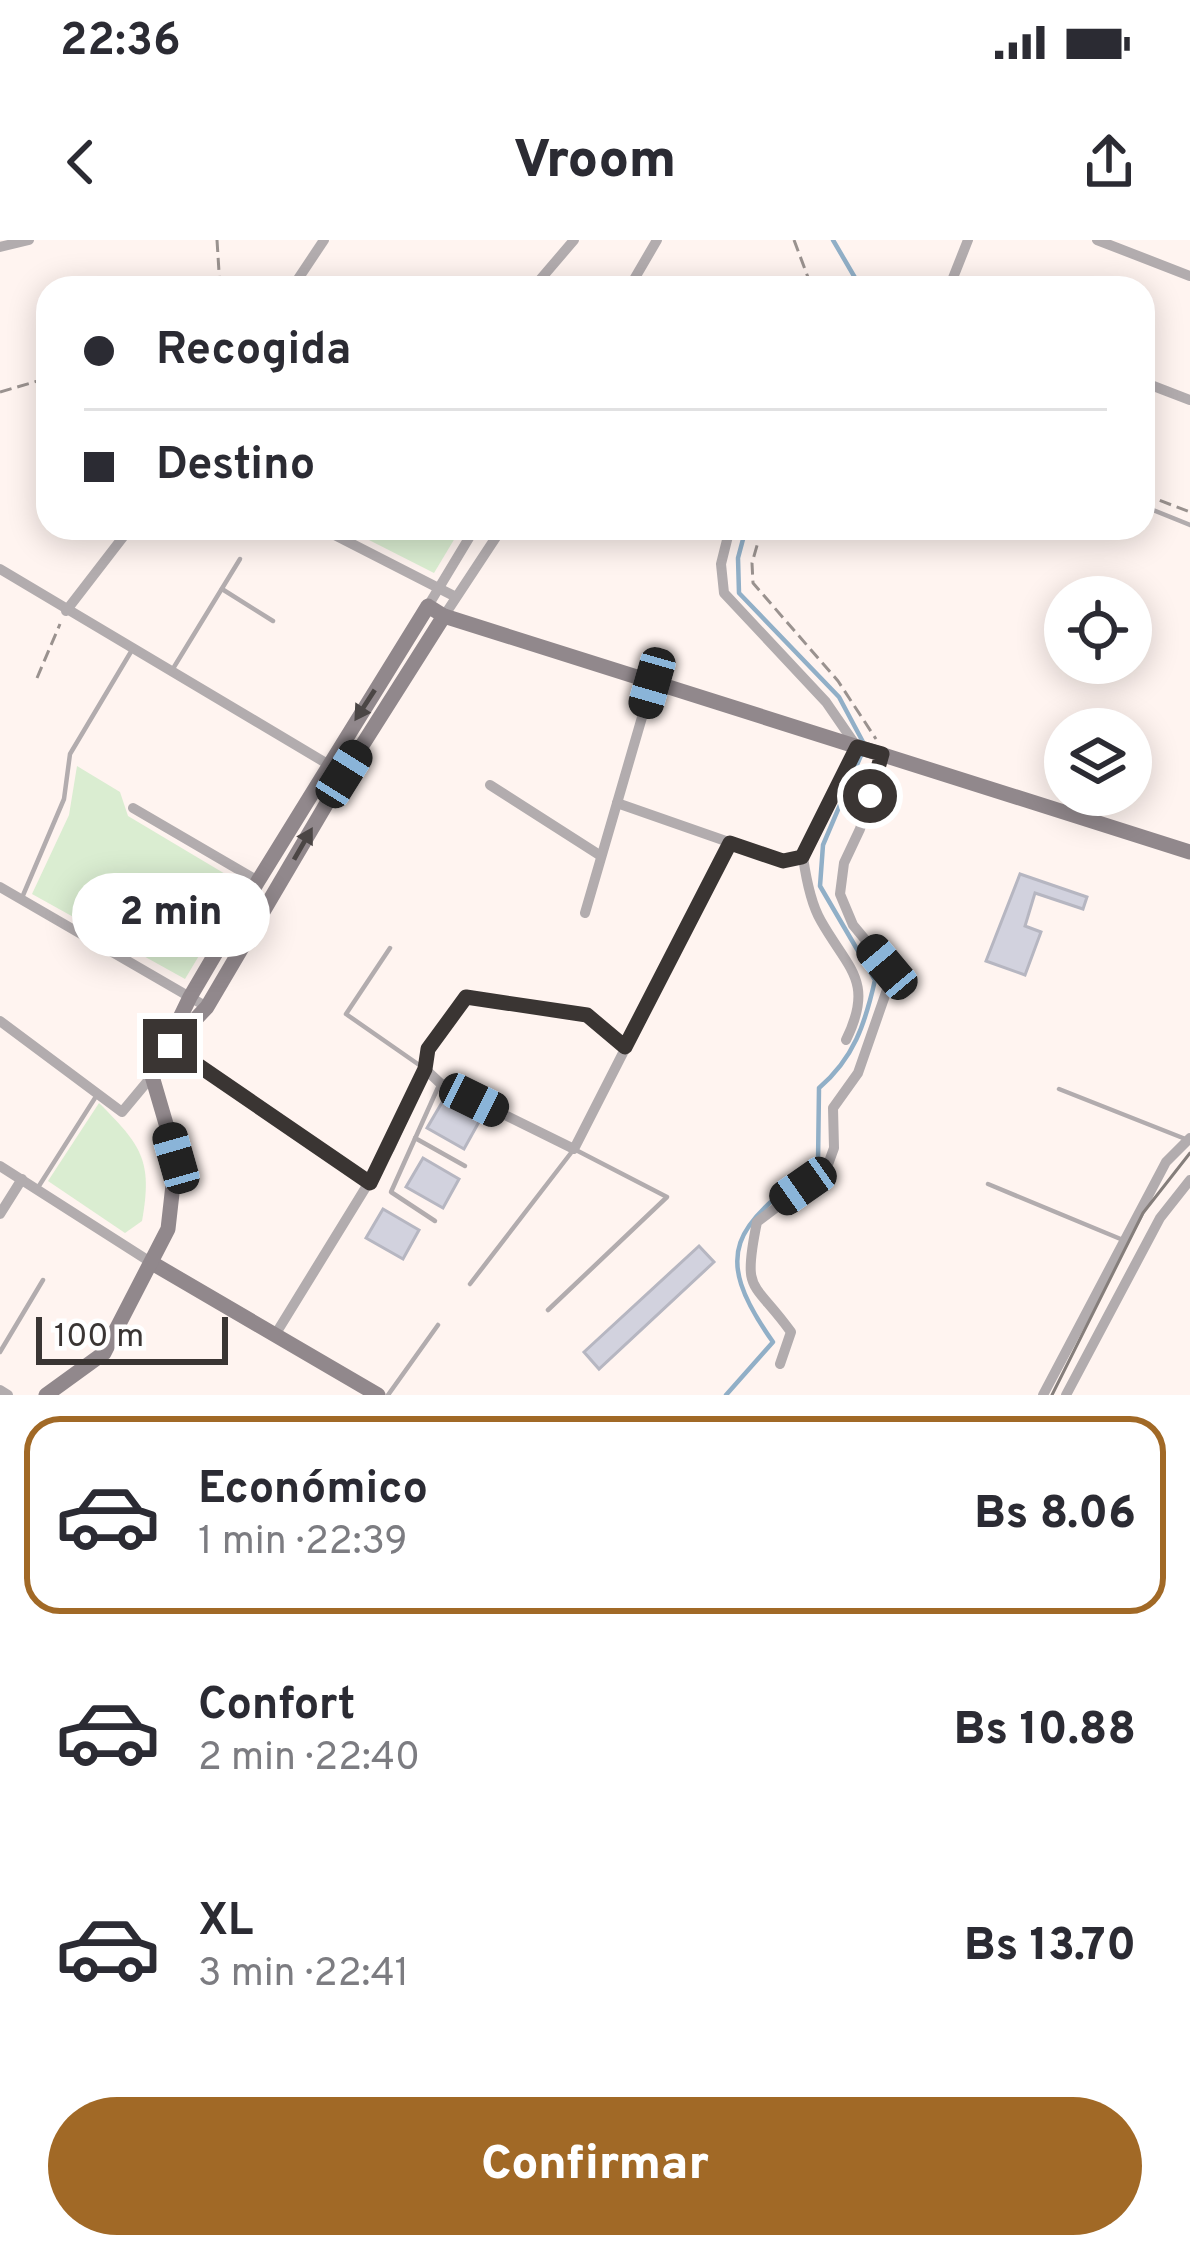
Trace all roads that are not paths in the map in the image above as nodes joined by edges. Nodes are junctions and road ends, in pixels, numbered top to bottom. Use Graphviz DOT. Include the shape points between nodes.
graph roads {
  1 [pos="29,240"];
  2 [pos="324,240"];
  3 [pos="574,240"];
  4 [pos="658,240"];
  5 [pos="968,240"];
  6 [pos="1097,240"];
  7 [pos="0,248"];
  8 [pos="300,276"];
  9 [pos="543,276"];
  10 [pos="636,276"];
  11 [pos="954,276"];
  12 [pos="1190,276"];
  13 [pos="1155,387"];
  14 [pos="1190,400"];
  15 [pos="1155,511"];
  16 [pos="1190,525"];
  17 [pos="121,540"];
  18 [pos="345,540"];
  19 [pos="469,540"];
  20 [pos="494,540"];
  21 [pos="727,540"];
  22 [pos="240,560"];
  23 [pos="0,569"];
  24 [pos="439,588"];
  25 [pos="222,589"];
  26 [pos="454,596"];
  27 [pos="428,606"];
  28 [pos="66,611"];
  29 [pos="444,616"];
  30 [pos="273,621"];
  31 [pos="132,650"];
  32 [pos="171,673"];
  33 [pos="652,683"];
  34 [pos="866,749"];
  35 [pos="327,763"];
  36 [pos="344,774"];
  37 [pos="490,785"];
  38 [pos="617,803"];
  39 [pos="133,808"];
  40 [pos="730,843"];
  41 [pos="1190,852"];
  42 [pos="602,856"];
  43 [pos="802,857"];
  44 [pos="258,881"];
  45 [pos="0,887"];
  46 [pos="21,900"];
  47 [pos="585,913"];
  48 [pos="390,948"];
  49 [pos="190,997"];
  50 [pos="207,1007"];
  51 [pos="0,1021"];
  52 [pos="846,1040"];
  53 [pos="170,1046"];
  54 [pos="625,1047"];
  55 [pos="425,1069"];
  56 [pos="152,1076"];
  57 [pos="440,1083"];
  58 [pos="1059,1089"];
  59 [pos="97,1095"];
  60 [pos="416,1138"];
  61 [pos="1189,1139"];
  62 [pos="574,1150"];
  63 [pos="0,1166"];
  64 [pos="465,1166"];
  65 [pos="22,1180"];
  66 [pos="1190,1180"];
  67 [pos="370,1183"];
  68 [pos="988,1184"];
  69 [pos="37,1189"];
  70 [pos="0,1214"];
  71 [pos="435,1222"];
  72 [pos="1123,1240"];
  73 [pos="152,1263"];
  74 [pos="43,1280"];
  75 [pos="470,1284"];
  76 [pos="548,1310"];
  77 [pos="438,1325"];
  78 [pos="275,1335"];
  79 [pos="0,1352"];
  80 [pos="780,1364"];
  81 [pos="0,1390"];
  82 [pos="8,1395"];
  83 [pos="46,1395"];
  84 [pos="378,1395"];
  85 [pos="388,1395"];
  86 [pos="1043,1395"];
  87 [pos="1066,1395"];
  1 -- 7 [label="street"];
  2 -- 8 [label="street"];
  3 -- 9 [label="street"];
  4 -- 10 [label="street"];
  5 -- 11 [label="street"];
  6 -- 12 [label="street"];
  13 -- 14 [label="street"];
  15 -- 16 [label="lane"];
  17 -- 28 [label="street"];
  18 -- 24 [label="street"];
  19 -- 24 [label="street"];
  20 -- 26 [label="street"];
  21 -- 34 [label="street" via="724,592"];
  22 -- 25 [label="lane"];
  23 -- 28 [label="street"];
  24 -- 26 [label="street"];
  24 -- 27 [label="street"];
  25 -- 30 [label="lane"];
  25 -- 32 [label="lane"];
  26 -- 29 [label="street"];
  27 -- 29 [label="street"];
  27 -- 35 [label="street, one-way"];
  28 -- 31 [label="street"];
  29 -- 33 [label="street"];
  29 -- 36 [label="street"];
  31 -- 32 [label="street"];
  31 -- 46 [label="lane" via="70,754 64,799"];
  32 -- 35 [label="street"];
  33 -- 34 [label="street"];
  33 -- 38 [label="street"];
  34 -- 41 [label="street"];
  34 -- 43 [label="street"];
  34 -- 80 [label="street" via="860,829 840,894 853,926 887,967 889,984 858,1073 833,1108 826,1170 757,1222 749,1262 755,1293 791,1332"];
  35 -- 36 [label="street"];
  35 -- 44 [label="street"];
  50 -- 36 [label="street, one-way"];
  37 -- 42 [label="street"];
  38 -- 40 [label="street"];
  38 -- 42 [label="street"];
  39 -- 44 [label="street"];
  40 -- 43 [label="street" via="783,861"];
  40 -- 54 [label="street"];
  42 -- 47 [label="street"];
  43 -- 52 [label="street" via="819,919 855,969 860,995"];
  44 -- 49 [label="street"];
  45 -- 46 [label="street"];
  46 -- 49 [label="street"];
  48 -- 55 [label="lane" via="346,1014"];
  49 -- 50 [label="street"];
  49 -- 53 [label="street"];
  50 -- 53 [label="street"];
  51 -- 59 [label="street"];
  53 -- 56 [label="street"];
  53 -- 67 [label="street"];
  54 -- 55 [label="lane" via="587,1015 466,997 428,1049"];
  54 -- 62 [label="street"];
  55 -- 57 [label="street"];
  55 -- 67 [label="street"];
  56 -- 59 [label="street" via="122,1112"];
  56 -- 73 [label="street" via="176,1158 173,1210"];
  57 -- 60 [label="lane"];
  57 -- 62 [label="street"];
  58 -- 61 [label="lane"];
  59 -- 69 [label="lane"];
  60 -- 64 [label="lane"];
  60 -- 71 [label="lane" via="392,1192"];
  61 -- 72 [label="street" via="1166,1162"];
  62 -- 75 [label="lane"];
  62 -- 76 [label="lane" via="667,1197"];
  63 -- 65 [label="street"];
  65 -- 69 [label="street"];
  65 -- 70 [label="street"];
  66 -- 87 [label="street" via="1160,1218"];
  67 -- 78 [label="street"];
  68 -- 72 [label="lane"];
  69 -- 73 [label="street"];
  72 -- 86 [label="street"];
  73 -- 78 [label="street"];
  73 -- 83 [label="street" via="104,1353"];
  74 -- 79 [label="lane"];
  77 -- 85 [label="lane"];
  78 -- 84 [label="street"];
  81 -- 82 [label="street"];
}
